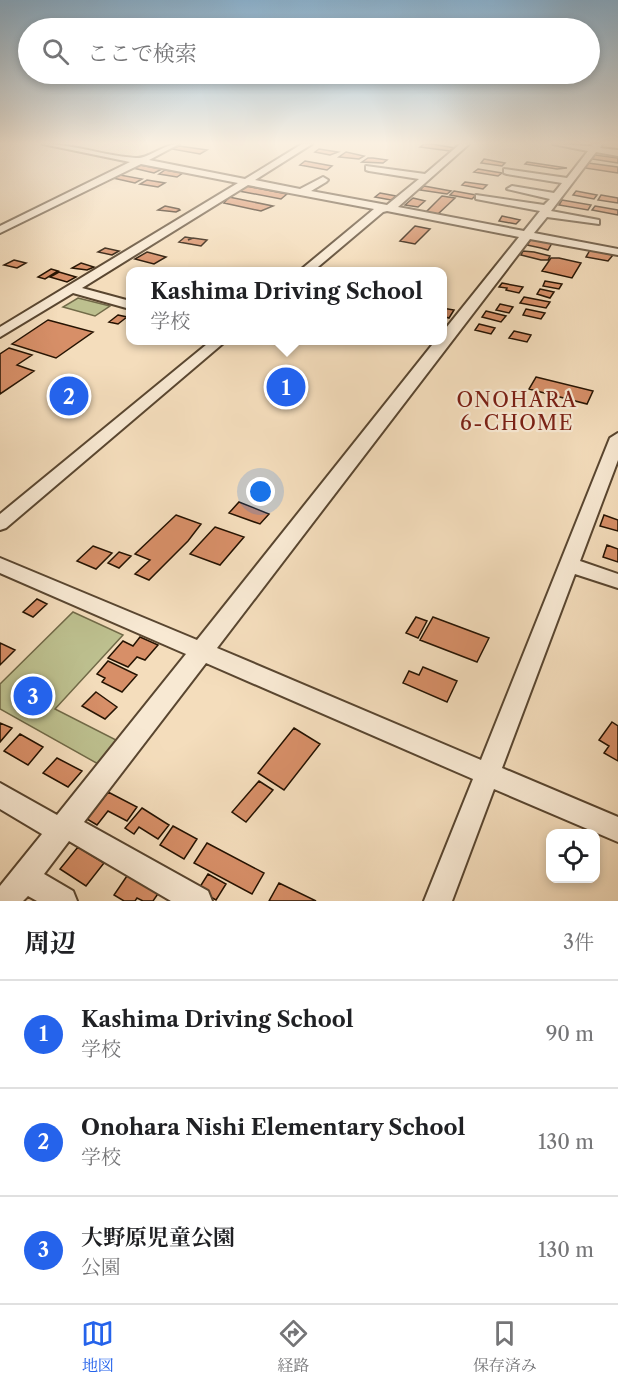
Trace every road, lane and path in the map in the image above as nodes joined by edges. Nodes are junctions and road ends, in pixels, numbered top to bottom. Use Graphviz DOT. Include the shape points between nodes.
graph roads {
  1 [pos="90,186"];
  2 [pos="240,186"];
  3 [pos="269,186"];
  4 [pos="312,186"];
  5 [pos="416,186"];
  6 [pos="565,186"];
  7 [pos="512,189"];
  8 [pos="302,192"];
  9 [pos="557,196"];
  10 [pos="480,197"];
  11 [pos="386,208"];
  12 [pos="546,211"];
  13 [pos="595,222"];
  14 [pos="0,230"];
  15 [pos="527,235"];
  16 [pos="618,252"];
  17 [pos="310,267"];
  18 [pos="72,289"];
  19 [pos="126,304"];
  20 [pos="0,333"];
  21 [pos="447,337"];
  22 [pos="215,345"];
  23 [pos="441,345"];
  24 [pos="618,438"];
  25 [pos="0,524"];
  26 [pos="0,564"];
  27 [pos="569,565"];
  28 [pos="618,581"];
  29 [pos="201,652"];
  30 [pos="487,774"];
  31 [pos="0,795"];
  32 [pos="63,828"];
  33 [pos="618,830"];
  34 [pos="24,878"];
  35 [pos="6,901"];
  36 [pos="63,901"];
  37 [pos="198,901"];
  38 [pos="438,901"];
  1 -- 14 [label="street"];
  2 -- 18 [label="street"];
  3 -- 8 [label="street"];
  4 -- 8 [label="street"];
  5 -- 11 [label="street"];
  6 -- 9 [label="street"];
  7 -- 9 [label="street"];
  8 -- 11 [label="street"];
  9 -- 12 [label="street"];
  10 -- 12 [label="street"];
  11 -- 15 [label="street"];
  11 -- 17 [label="street"];
  12 -- 13 [label="street"];
  12 -- 15 [label="street"];
  15 -- 16 [label="street"];
  15 -- 21 [label="street"];
  18 -- 19 [label="street"];
  18 -- 20 [label="street"];
  22 -- 25 [label="street"];
  23 -- 29 [label="street"];
  24 -- 27 [label="street"];
  26 -- 29 [label="street"];
  27 -- 28 [label="street"];
  27 -- 30 [label="street"];
  29 -- 30 [label="street"];
  29 -- 32 [label="street"];
  30 -- 33 [label="street"];
  30 -- 38 [label="street"];
  31 -- 32 [label="street"];
  32 -- 34 [label="street"];
  32 -- 37 [label="street"];
  34 -- 35 [label="street"];
  34 -- 36 [label="street"];
}
